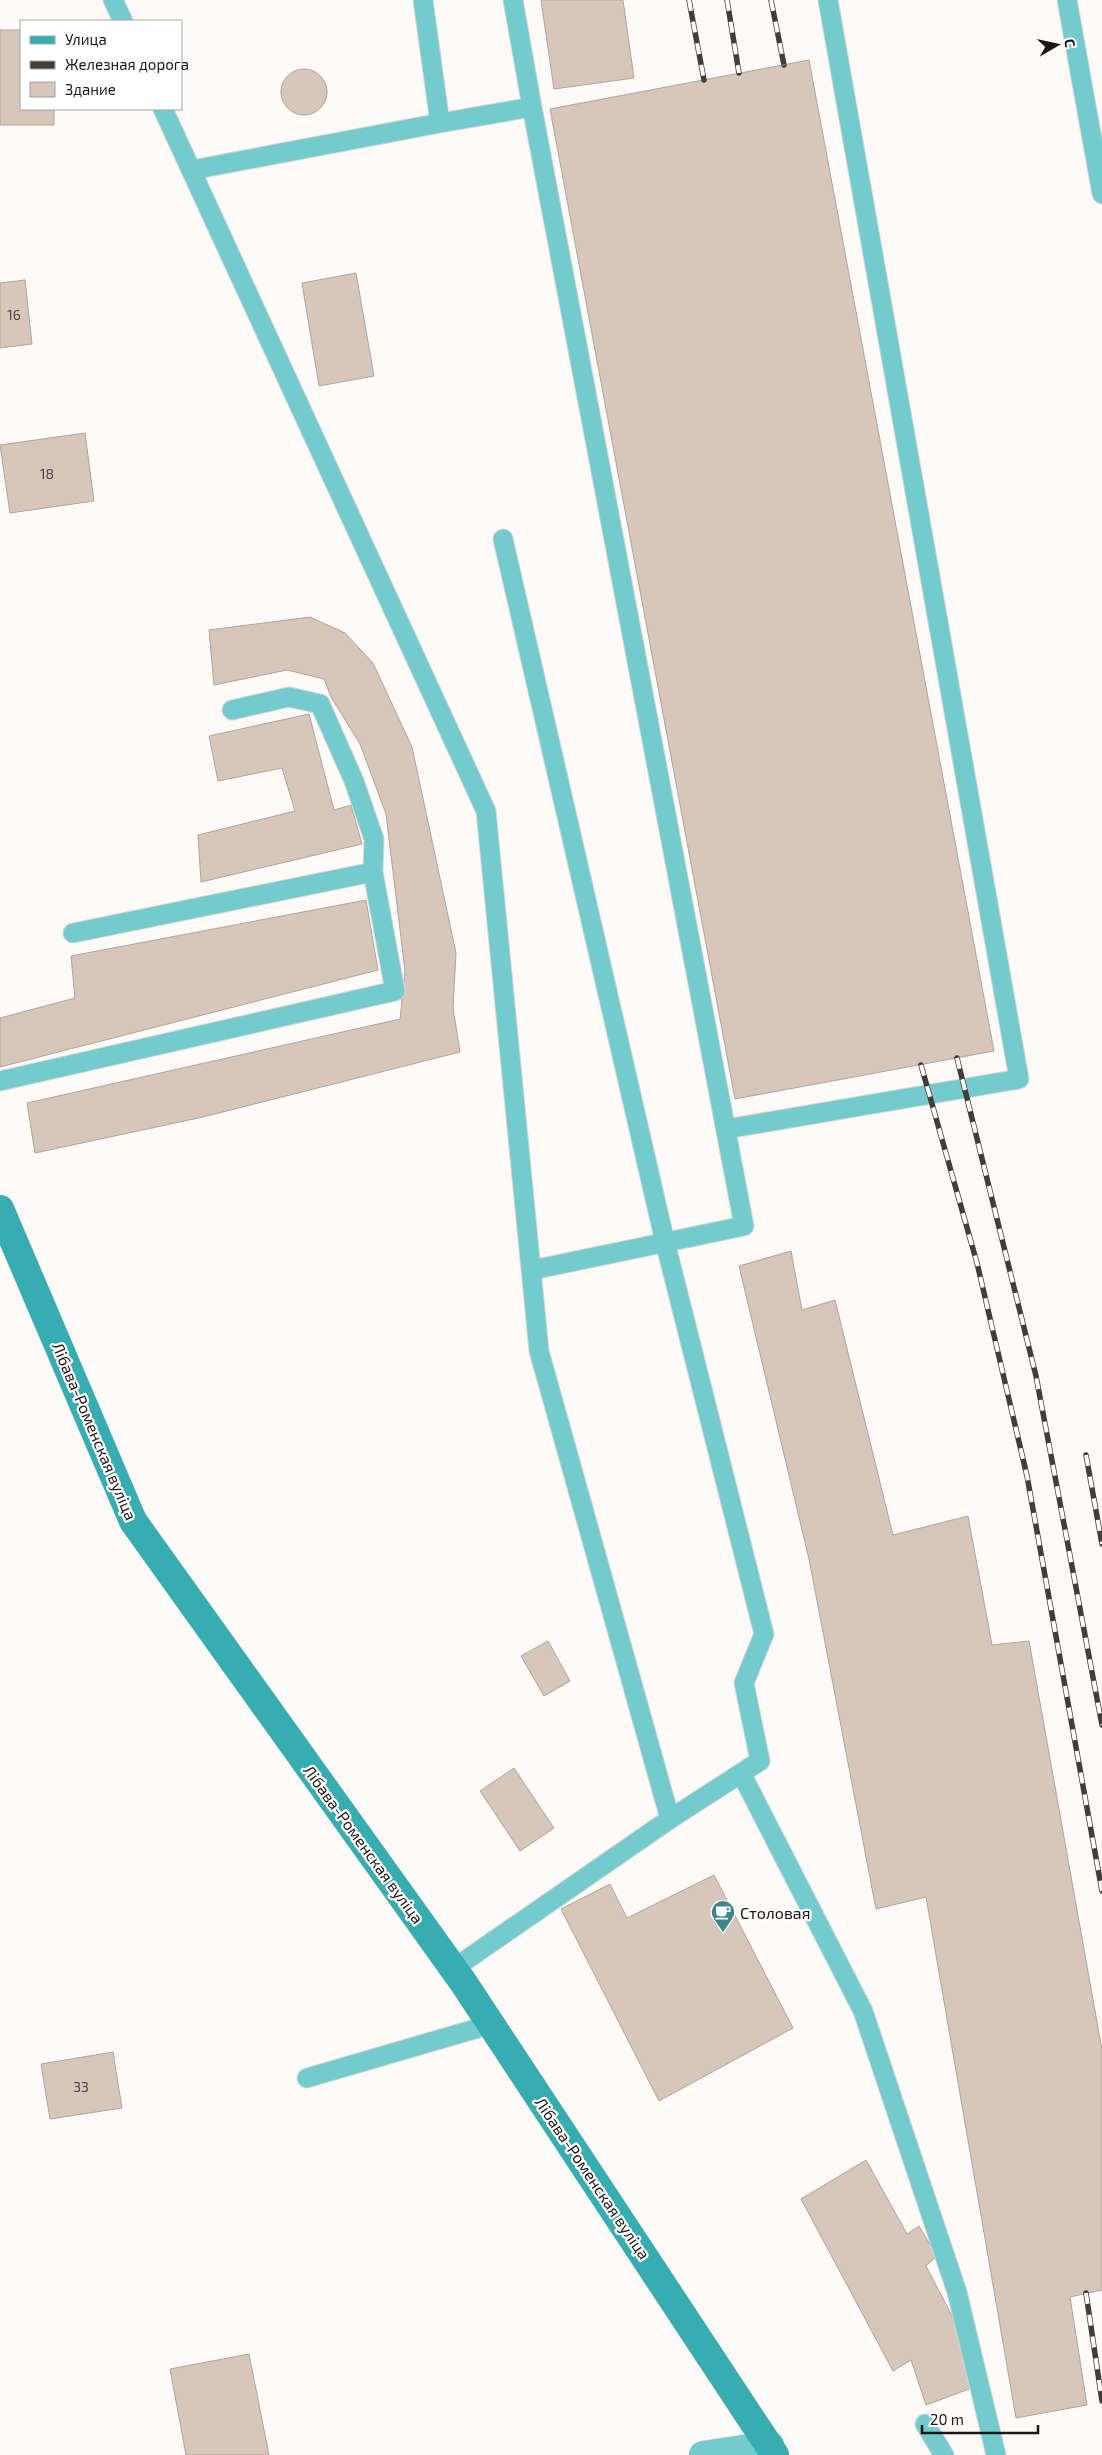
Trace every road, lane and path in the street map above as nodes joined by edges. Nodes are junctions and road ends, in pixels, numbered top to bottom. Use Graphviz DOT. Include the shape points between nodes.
graph roads {
  1 [pos="113,0"];
  2 [pos="423,0"];
  3 [pos="513,0"];
  4 [pos="828,0"];
  5 [pos="1067,0"];
  6 [pos="123,20"];
  7 [pos="532,107"];
  8 [pos="163,110"];
  9 [pos="440,123"];
  10 [pos="192,170"];
  11 [pos="1102,194"];
  12 [pos="503,539"];
  13 [pos="232,710"];
  14 [pos="373,872"];
  15 [pos="73,934"];
  16 [pos="0,1081"];
  17 [pos="726,1129"];
  18 [pos="0,1209"];
  19 [pos="665,1242"];
  20 [pos="532,1270"];
  21 [pos="742,1773"];
  22 [pos="670,1819"];
  23 [pos="454,1969"];
  24 [pos="489,2024"];
  25 [pos="307,2078"];
  26 [pos="925,2424"];
  27 [pos="772,2450"];
  28 [pos="703,2455"];
  29 [pos="944,2455"];
  30 [pos="996,2455"];
  1 -- 6 [label="lane"];
  2 -- 9 [label="lane"];
  3 -- 7 [label="lane"];
  4 -- 17 [label="lane" via="1019,1079"];
  5 -- 11 [label="lane"];
  7 -- 9 [label="lane"];
  7 -- 17 [label="lane"];
  8 -- 10 [label="lane"];
  9 -- 10 [label="lane"];
  10 -- 20 [label="lane" via="486,811"];
  12 -- 19 [label="lane"];
  13 -- 14 [label="lane" via="289,697 320,704 354,781 374,839"];
  14 -- 15 [label="lane"];
  14 -- 16 [label="lane" via="395,991"];
  17 -- 19 [label="lane" via="744,1226"];
  18 -- 23 [label="main road, Лібава-Роменская вуліца" via="133,1521"];
  19 -- 20 [label="lane"];
  19 -- 21 [label="lane" via="764,1634 744,1683 760,1761"];
  20 -- 22 [label="lane" via="539,1351"];
  21 -- 22 [label="lane"];
  21 -- 30 [label="lane" via="864,2011 957,2292"];
  22 -- 23 [label="lane"];
  23 -- 24 [label="main road, Лібава-Роменская вуліца"];
  24 -- 25 [label="lane"];
  24 -- 27 [label="main road, Лібава-Роменская вуліца" via="643,2251"];
  26 -- 29 [label="lane"];
  27 -- 28 [label="street"];
}
